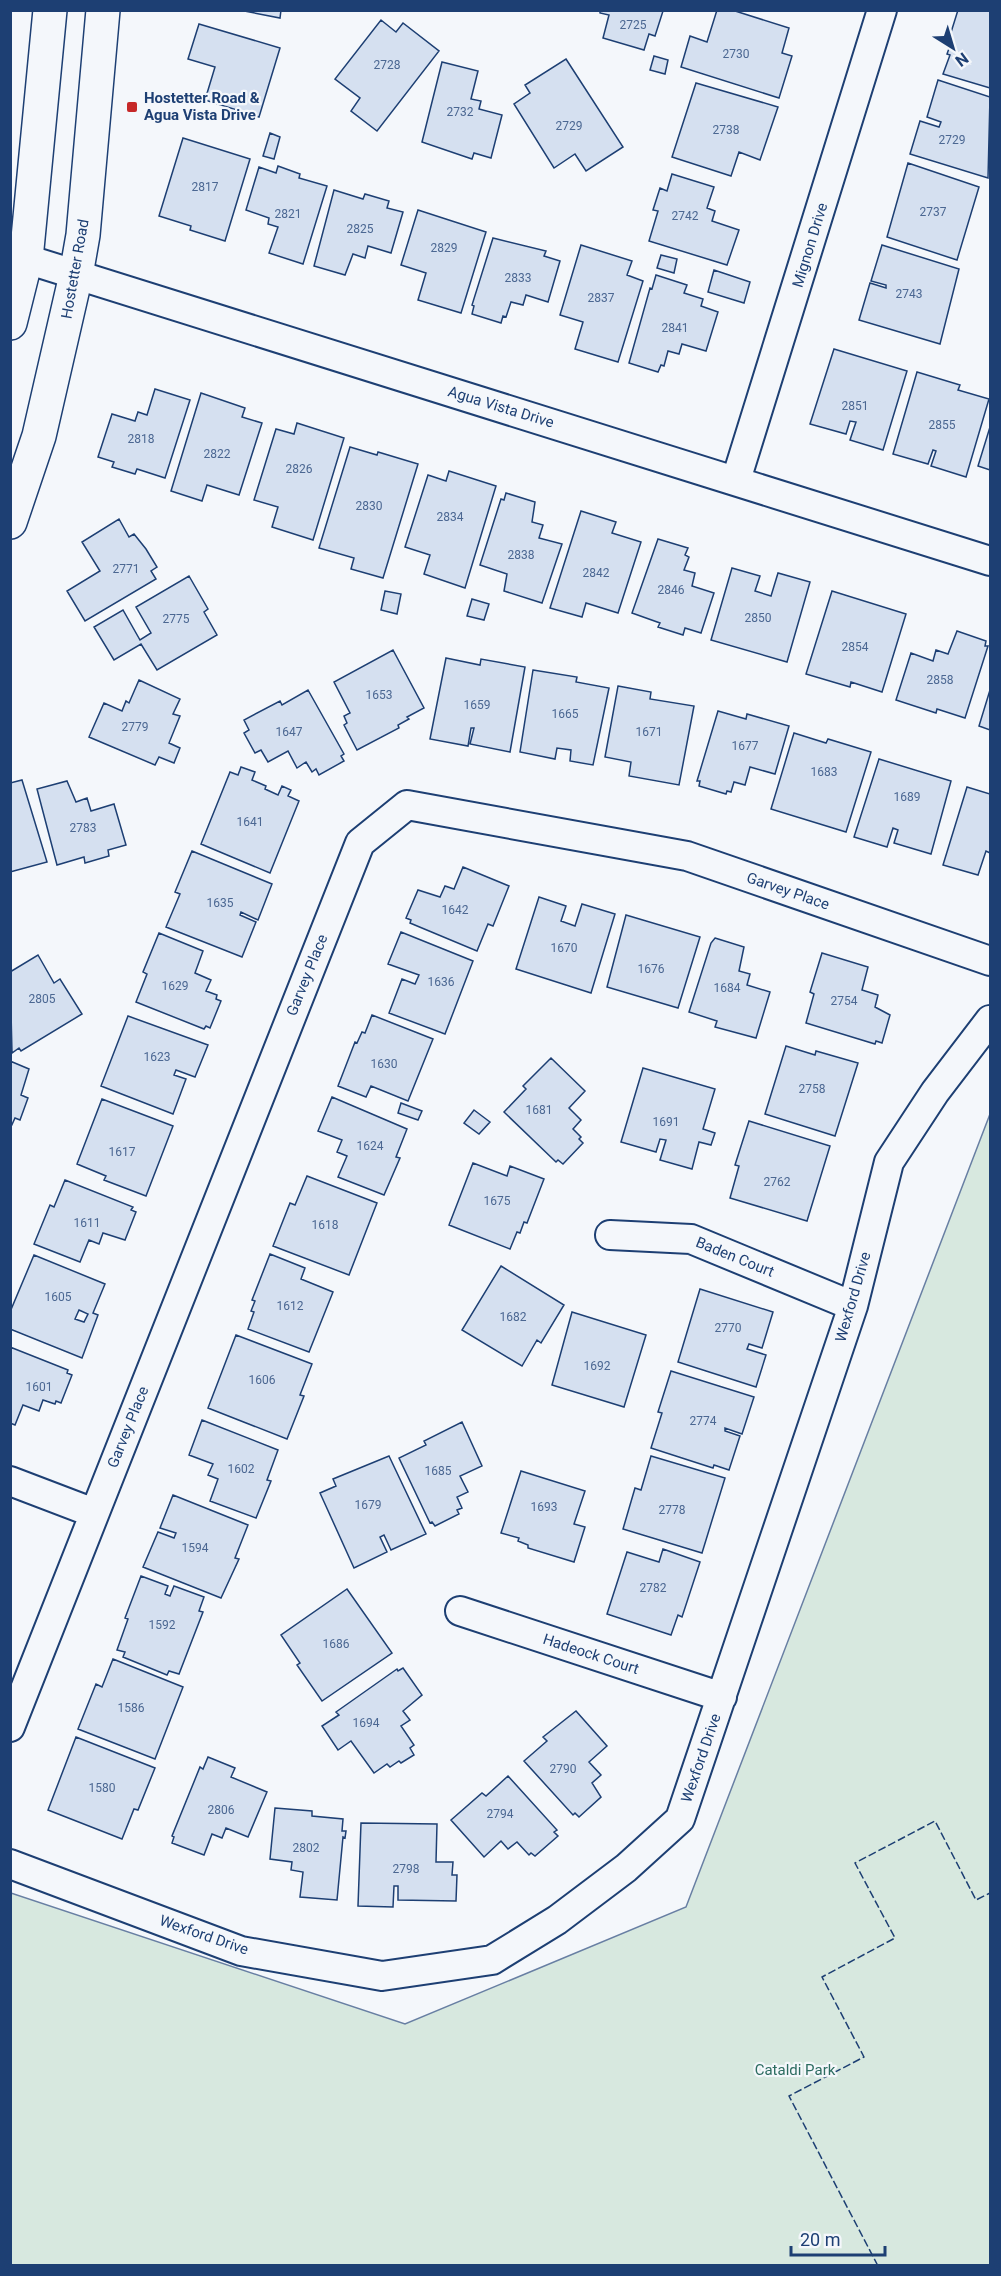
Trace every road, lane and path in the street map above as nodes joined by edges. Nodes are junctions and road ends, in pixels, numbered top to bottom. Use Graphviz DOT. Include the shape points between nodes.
graph roads {
  1 [pos="50,10"];
  2 [pos="103,10"];
  3 [pos="882,10"];
  4 [pos="19,256"];
  5 [pos="76,274"];
  6 [pos="10,323"];
  7 [pos="736,480"];
  8 [pos="10,522"];
  9 [pos="990,561"];
  10 [pos="990,961"];
  11 [pos="990,1020"];
  12 [pos="610,1235"];
  13 [pos="853,1306"];
  14 [pos="10,1482"];
  15 [pos="94,1513"];
  16 [pos="460,1611"];
  17 [pos="722,1697"];
  18 [pos="10,1727"];
  19 [pos="10,1864"];
  1 -- 4 [label="main road"];
  2 -- 5 [label="main road, Hostetter Road"];
  3 -- 7 [label="street, Mignon Drive"];
  4 -- 5 [label="street, Agua Vista Drive"];
  4 -- 6 [label="main road"];
  5 -- 7 [label="street, Agua Vista Drive"];
  5 -- 8 [label="main road, Hostetter Road" via="39,436"];
  7 -- 9 [label="street, Agua Vista Drive"];
  10 -- 15 [label="street, Garvey Place" via="687,856 407,805 360,843"];
  11 -- 13 [label="street, Wexford Drive" via="935,1092 889,1162"];
  12 -- 13 [label="street, Baden Court" via="692,1239"];
  13 -- 17 [label="street, Wexford Drive"];
  14 -- 15 [label="street"];
  15 -- 18 [label="street, Garvey Place"];
  16 -- 17 [label="street, Hadeock Court"];
  17 -- 19 [label="street, Wexford Drive" via="680,1819 592,1894 492,1960 382,1976 241,1951"];
}
